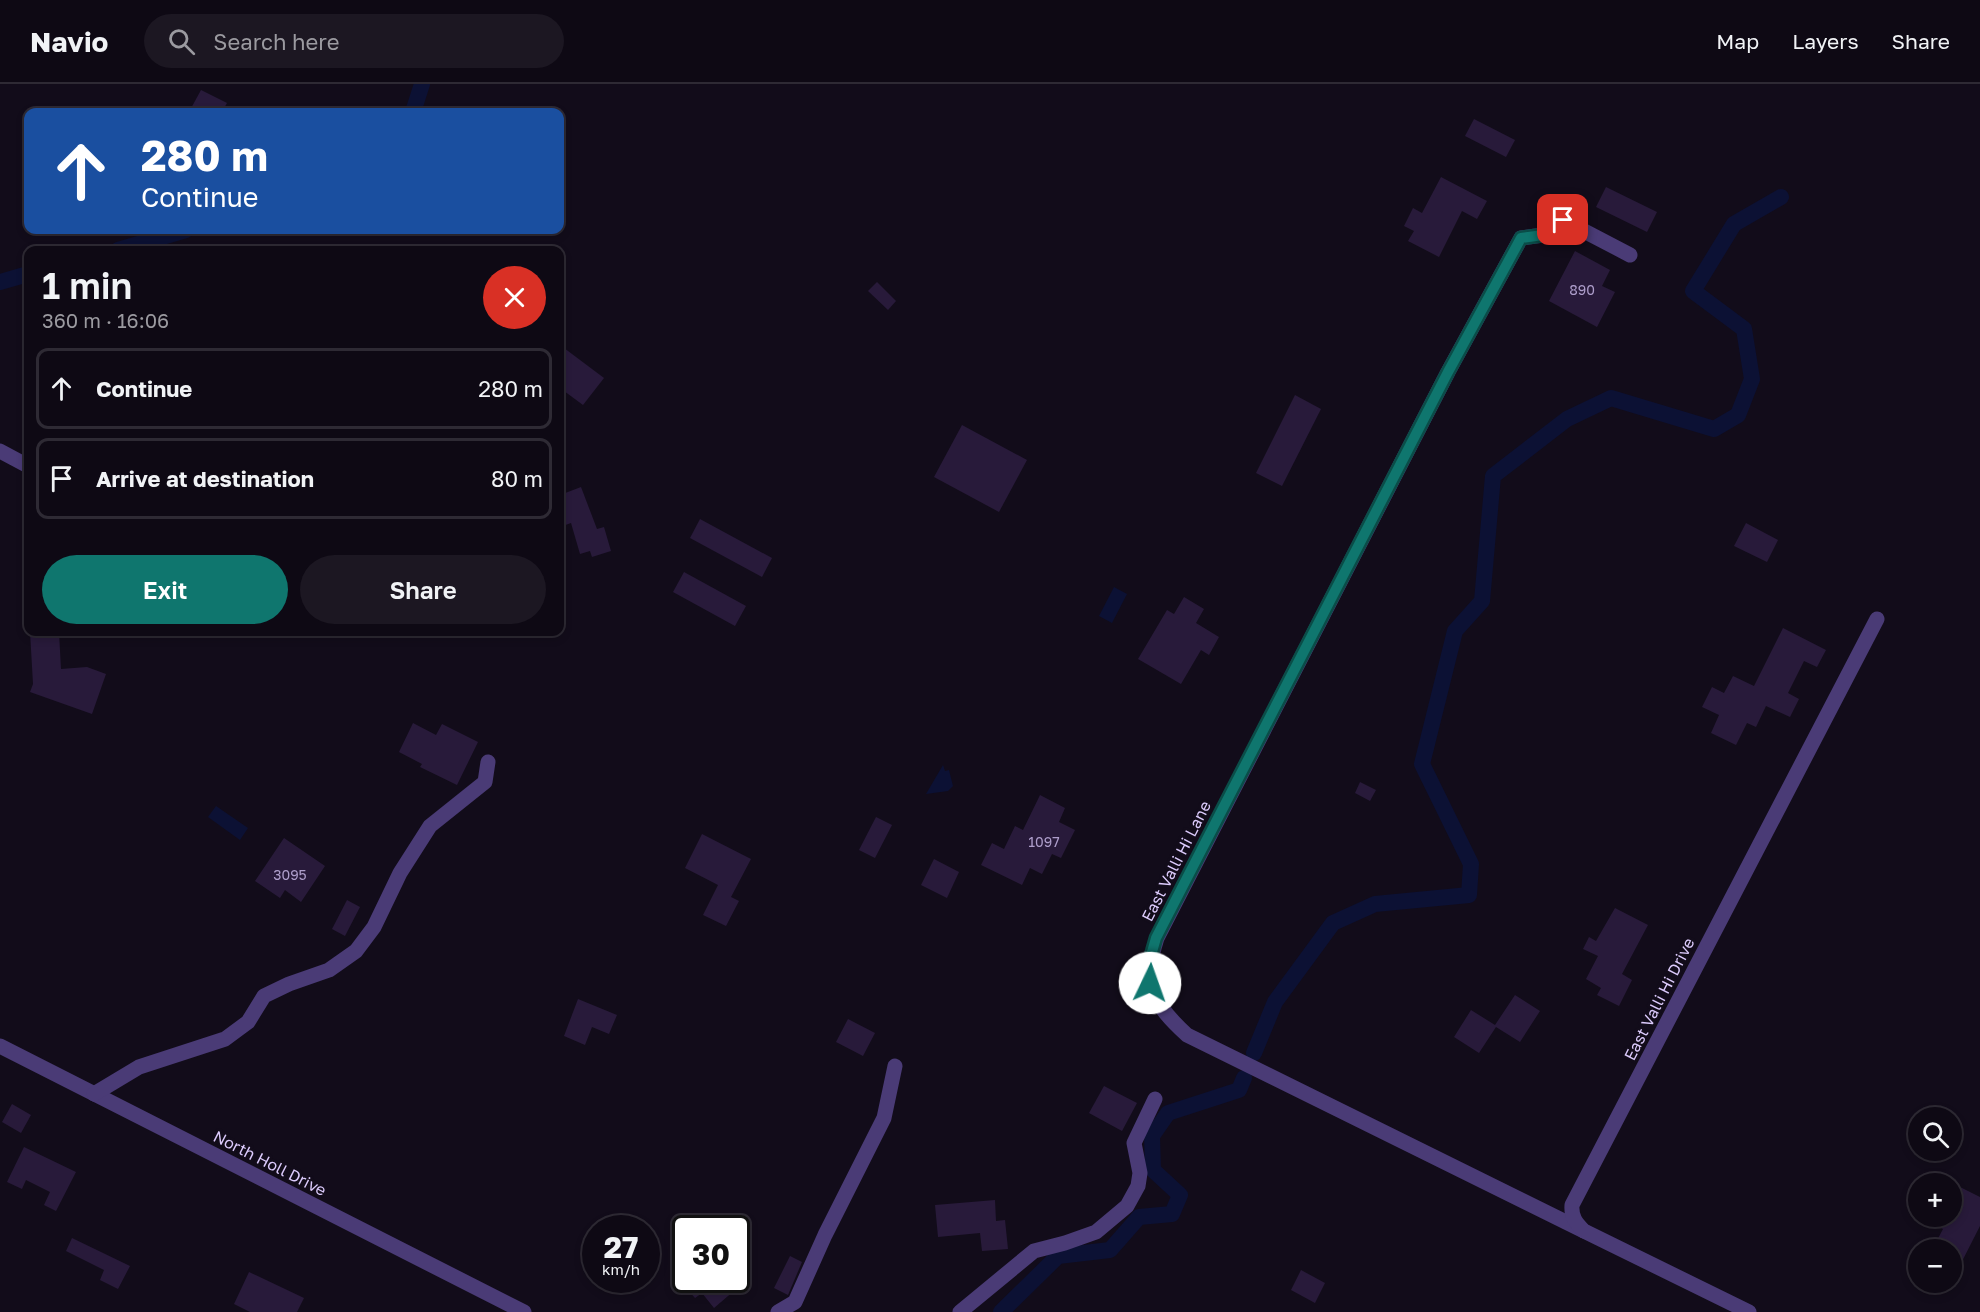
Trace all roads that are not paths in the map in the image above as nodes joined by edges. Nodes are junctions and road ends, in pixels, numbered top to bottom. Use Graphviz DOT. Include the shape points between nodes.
graph roads {
  1 [pos="1630,255"];
  2 [pos="0,451"];
  3 [pos="24,464"];
  4 [pos="1877,619"];
  5 [pos="488,762"];
  6 [pos="0,1046"];
  7 [pos="895,1066"];
  8 [pos="94,1094"];
  9 [pos="1155,1099"];
  10 [pos="1584,1231"];
  11 [pos="524,1312"];
  12 [pos="778,1312"];
  13 [pos="960,1312"];
  14 [pos="1749,1312"];
  1 -- 10 [label="street, East Valli Hi Lane" via="1563,220 1543,235 1521,238 1156,938 1150,959 1150,983 1163,1014 1187,1035"];
  2 -- 3 [label="street"];
  4 -- 10 [label="street, East Valli Hi Drive" via="1572,1205 1574,1221"];
  5 -- 8 [label="street" via="486,782 430,826 400,873 374,927 356,951 330,970 264,996 248,1022 225,1039 139,1067"];
  6 -- 8 [label="street, North Holl Drive"];
  7 -- 12 [label="street" via="884,1118 795,1302"];
  8 -- 11 [label="street, North Holl Drive"];
  9 -- 13 [label="street" via="1134,1143 1139,1180 1127,1206 1096,1232 1034,1251"];
  10 -- 14 [label="street"];
}
